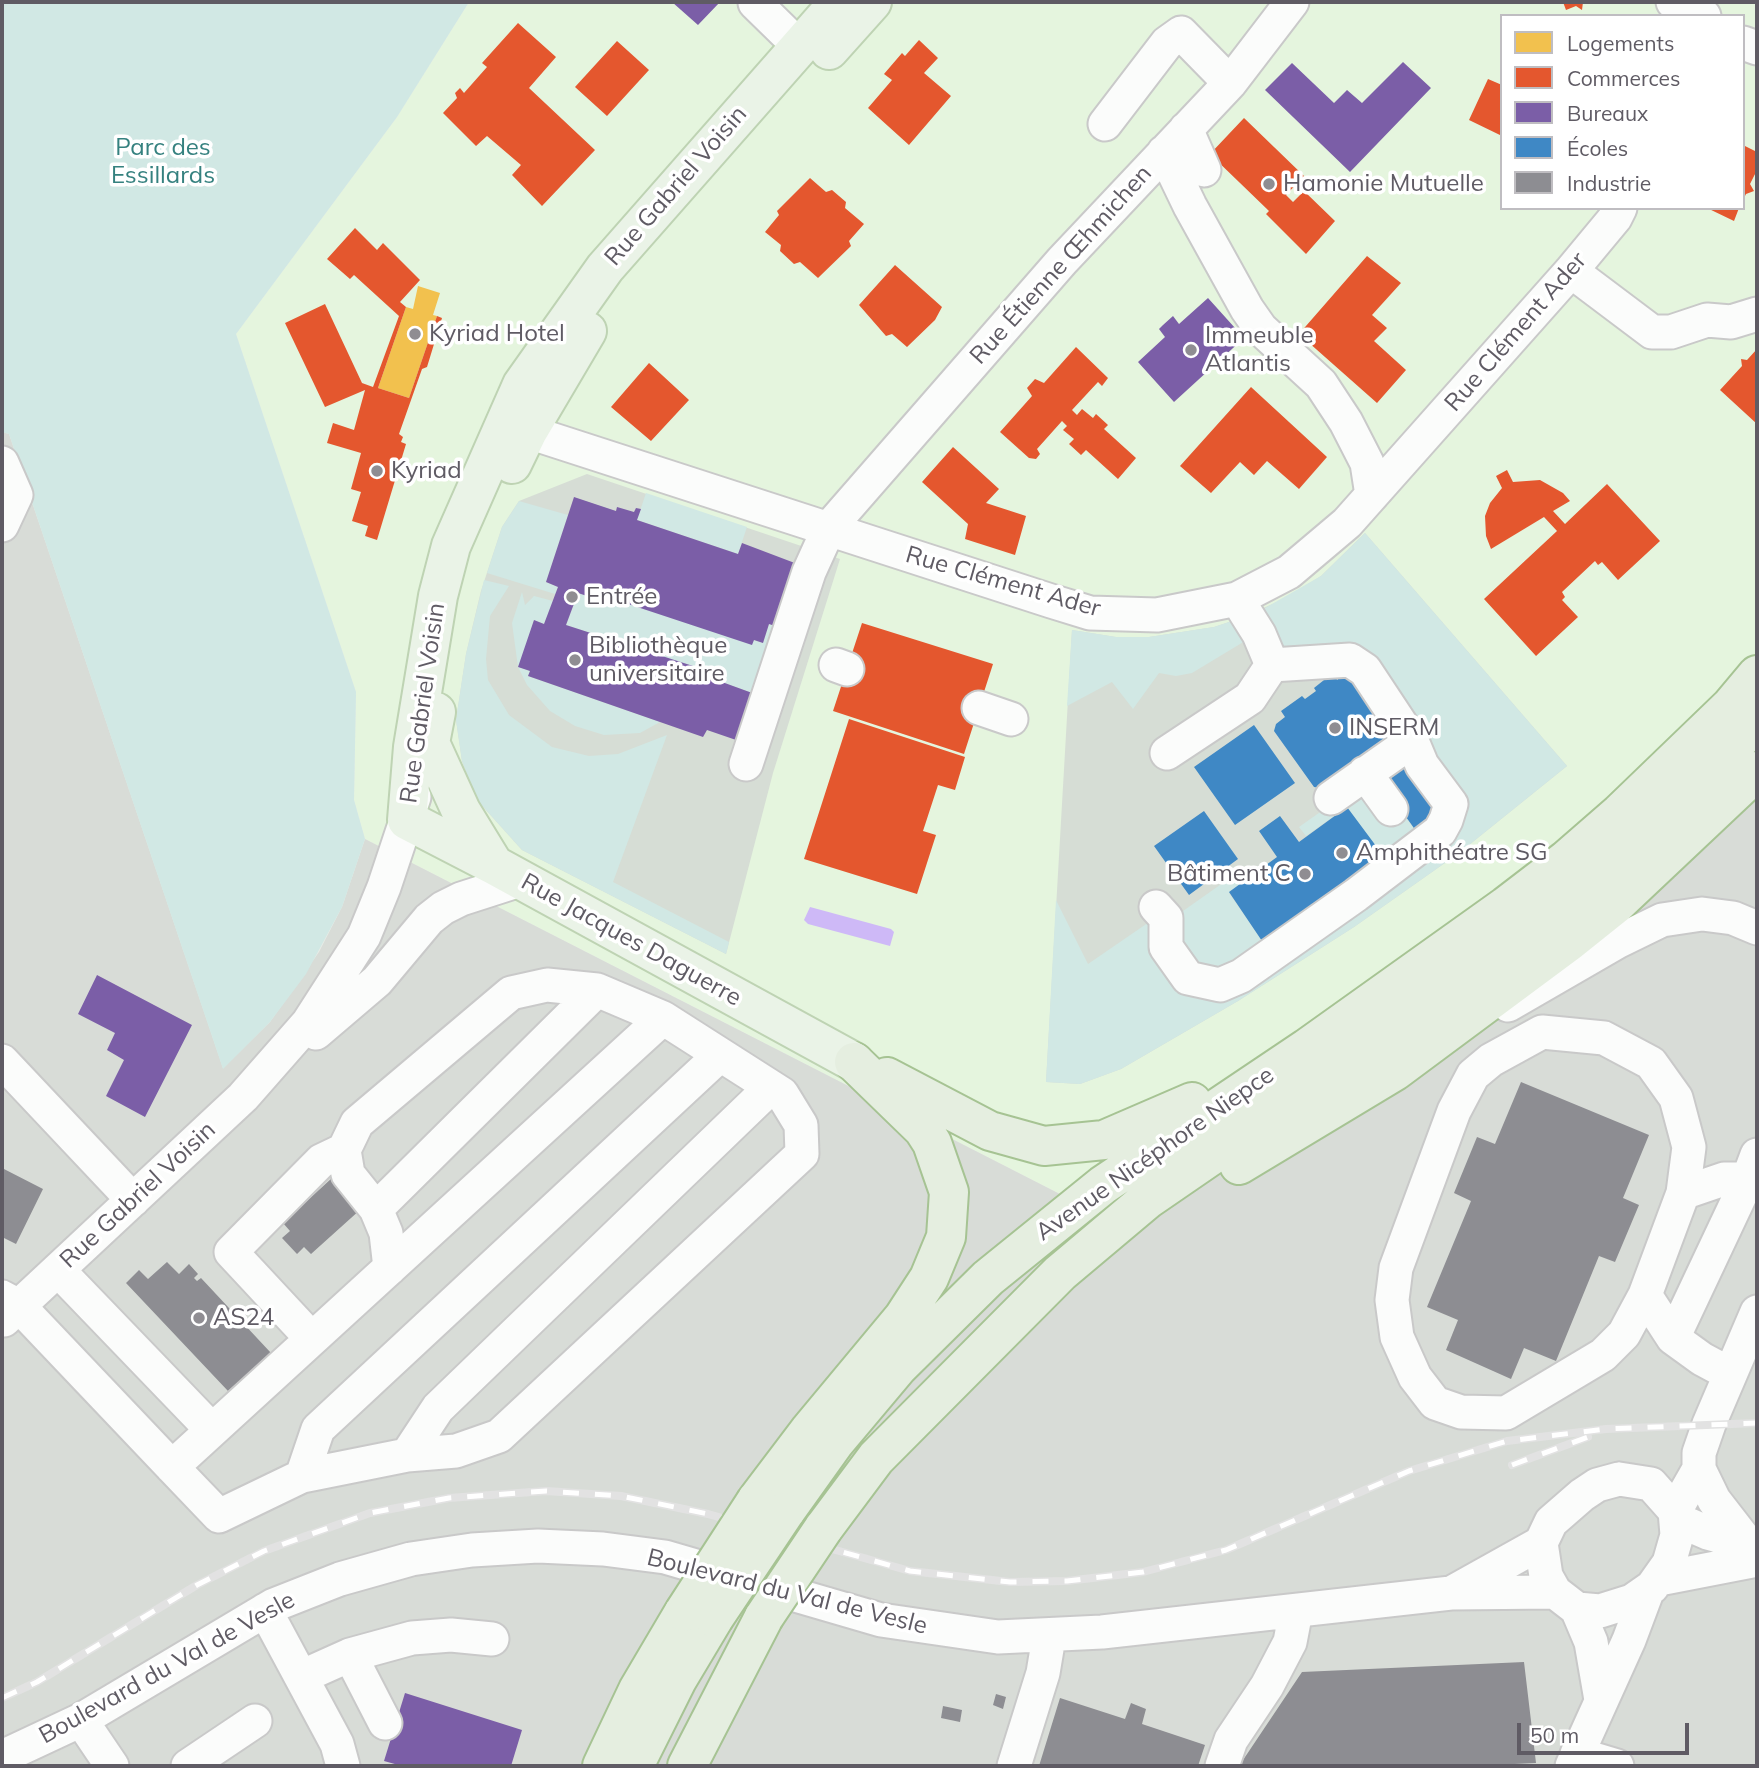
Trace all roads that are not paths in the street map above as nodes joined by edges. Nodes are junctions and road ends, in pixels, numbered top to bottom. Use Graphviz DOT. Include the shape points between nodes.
graph roads {
  1 [pos="839,2"];
  2 [pos="872,2"];
  3 [pos="1292,2"];
  4 [pos="1674,2"];
  5 [pos="755,3"];
  6 [pos="1701,14"];
  7 [pos="798,45"];
  8 [pos="1230,83"];
  9 [pos="1105,124"];
  10 [pos="1175,141"];
  11 [pos="1204,170"];
  12 [pos="1619,210"];
  13 [pos="1571,271"];
  14 [pos="614,275"];
  15 [pos="1757,314"];
  16 [pos="517,423"];
  17 [pos="2,463"];
  18 [pos="1372,495"];
  19 [pos="2,525"];
  20 [pos="829,528"];
  21 [pos="1237,599"];
  22 [pos="1272,665"];
  23 [pos="1757,675"];
  24 [pos="979,708"];
  25 [pos="1011,719"];
  26 [pos="1757,722"];
  27 [pos="1412,741"];
  28 [pos="430,743"];
  29 [pos="1167,754"];
  30 [pos="746,764"];
  31 [pos="1757,771"];
  32 [pos="1365,773"];
  33 [pos="1331,798"];
  34 [pos="1391,809"];
  35 [pos="407,820"];
  36 [pos="507,872"];
  37 [pos="1156,907"];
  38 [pos="1757,928"];
  39 [pos="597,990"];
  40 [pos="663,1018"];
  41 [pos="1307,1048"];
  42 [pos="720,1055"];
  43 [pos="2,1060"];
  44 [pos="854,1062"];
  45 [pos="1395,1070"];
  46 [pos="771,1087"];
  47 [pos="243,1097"];
  48 [pos="344,1150"];
  49 [pos="1754,1173"];
  50 [pos="1683,1194"];
  51 [pos="133,1200"];
  52 [pos="376,1209"];
  53 [pos="390,1268"];
  54 [pos="58,1270"];
  55 [pos="1060,1273"];
  56 [pos="1645,1295"];
  57 [pos="8,1308"];
  58 [pos="1757,1312"];
  59 [pos="1673,1338"];
  60 [pos="312,1339"];
  61 [pos="1730,1374"];
  62 [pos="212,1430"];
  63 [pos="407,1455"];
  64 [pos="1699,1462"];
  65 [pos="172,1467"];
  66 [pos="302,1476"];
  67 [pos="1641,1481"];
  68 [pos="770,1507"];
  69 [pos="1677,1516"];
  70 [pos="1541,1543"];
  71 [pos="1754,1550"];
  72 [pos="1653,1586"];
  73 [pos="1451,1593"];
  74 [pos="1566,1600"];
  75 [pos="265,1610"];
  76 [pos="1296,1611"];
  77 [pos="699,1615"];
  78 [pos="1049,1637"];
  79 [pos="492,1639"];
  80 [pos="350,1655"];
  81 [pos="301,1677"];
  82 [pos="1601,1700"];
  83 [pos="81,1720"];
  84 [pos="255,1721"];
  85 [pos="385,1723"];
  86 [pos="2,1757"];
  87 [pos="1574,1760"];
  88 [pos="112,1766"];
  89 [pos="188,1766"];
  90 [pos="343,1766"];
  91 [pos="602,1766"];
  92 [pos="634,1766"];
  93 [pos="687,1766"];
  94 [pos="1014,1766"];
  95 [pos="1222,1766"];
  96 [pos="1617,1766"];
  1 -- 7 [label="main road, Rue Gabriel Voisin"];
  2 -- 14 [label="main road"];
  3 -- 8 [label="street, Rue Étienne Œhmichen"];
  4 -- 6 [label="street"];
  5 -- 7 [label="street"];
  7 -- 14 [label="main road, Rue Gabriel Voisin"];
  8 -- 9 [label="street" via="1181,33 1167,43"];
  8 -- 10 [label="street, Rue Étienne Œhmichen"];
  10 -- 11 [label="street"];
  10 -- 18 [label="street" via="1190,206 1254,319 1321,384 1346,422 1367,463"];
  10 -- 20 [label="street, Rue Étienne Œhmichen" via="1062,261"];
  12 -- 13 [label="street, Rue Clément Ader"];
  13 -- 15 [label="street" via="1651,332 1671,332 1707,320 1731,322"];
  13 -- 18 [label="street, Rue Clément Ader"];
  14 -- 16 [label="main road" via="580,342"];
  16 -- 20 [label="street, Rue Clément Ader"];
  16 -- 28 [label="main road" via="470,570"];
  16 -- 35 [label="main road, Rue Gabriel Voisin" via="459,520 438,596 413,747"];
  17 -- 19 [label="street" via="16,495"];
  18 -- 21 [label="street, Rue Clément Ader" via="1347,523 1289,572"];
  20 -- 21 [label="street, Rue Clément Ader" via="1090,613 1157,615"];
  20 -- 30 [label="street, Rue Étienne Œhmichen"];
  21 -- 22 [label="street"];
  22 -- 27 [label="street" via="1350,660 1365,670"];
  22 -- 29 [label="street" via="1250,698"];
  23 -- 41 [label="highway, Avenue Nicéphore Niepce" via="1731,706 1566,860"];
  24 -- 25 [label="street"];
  26 -- 55 [label="highway, Avenue Nicéphore Niepce" via="1601,878 1546,922 1149,1199"];
  27 -- 32 [label="street"];
  27 -- 37 [label="street" via="1422,765 1451,804 1440,831 1241,976 1220,985 1188,978 1166,947 1166,918"];
  28 -- 35 [label="street"];
  28 -- 36 [label="main road" via="461,811"];
  31 -- 45 [label="highway" via="1615,905"];
  32 -- 33 [label="street"];
  32 -- 34 [label="street"];
  35 -- 36 [label="main road, Rue Jacques Daguerre"];
  35 -- 47 [label="street, Rue Gabriel Voisin" via="358,946 308,1023"];
  36 -- 44 [label="main road, Rue Jacques Daguerre"];
  36 -- 47 [label="street" via="436,914 377,981"];
  38 -- 45 [label="street" via="1732,918 1702,914 1662,920"];
  39 -- 40 [label="street"];
  39 -- 48 [label="street" via="547,985 511,993 357,1123"];
  39 -- 52 [label="street"];
  40 -- 42 [label="street"];
  40 -- 53 [label="street"];
  41 -- 44 [label="highway" via="1123,1134 1057,1146 990,1131"];
  41 -- 68 [label="highway, Avenue Nicéphore Niepce" via="1103,1185 988,1278 898,1367 835,1442"];
  42 -- 46 [label="street"];
  42 -- 66 [label="street" via="318,1429"];
  43 -- 51 [label="street"];
  44 -- 68 [label="highway" via="932,1143 949,1192 946,1237 929,1278 903,1318 809,1431"];
  45 -- 55 [label="highway"];
  46 -- 63 [label="street" via="438,1408"];
  46 -- 63 [label="street" via="782,1094 801,1125 802,1154 499,1436 456,1451"];
  47 -- 51 [label="street, Rue Gabriel Voisin"];
  48 -- 52 [label="street" via="348,1174"];
  48 -- 60 [label="street" via="321,1161 231,1252"];
  49 -- 50 [label="street"];
  49 -- 59 [label="street"];
  50 -- 56 [label="street"];
  50 -- 56 [label="street" via="1689,1147 1676,1098 1651,1063 1604,1038 1542,1032 1490,1059 1473,1076 1454,1111 1396,1268 1392,1300 1397,1337 1415,1377 1435,1403 1486,1415 1506,1413 1603,1355 1624,1334"];
  51 -- 54 [label="street, Rue Gabriel Voisin"];
  52 -- 53 [label="street" via="386,1233"];
  53 -- 60 [label="street"];
  54 -- 57 [label="street, Rue Gabriel Voisin"];
  54 -- 62 [label="street"];
  55 -- 93 [label="highway, Avenue Nicéphore Niepce, bridge" via="876,1458 764,1617"];
  56 -- 59 [label="street"];
  57 -- 65 [label="street"];
  58 -- 61 [label="street"];
  59 -- 61 [label="street"];
  60 -- 62 [label="street"];
  61 -- 64 [label="street"];
  62 -- 65 [label="street"];
  63 -- 66 [label="street"];
  64 -- 67 [label="street"];
  64 -- 69 [label="street"];
  64 -- 71 [label="street" via="1714,1500"];
  65 -- 66 [label="street" via="219,1516"];
  67 -- 69 [label="street" via="1660,1491"];
  67 -- 70 [label="street" via="1610,1480 1590,1490 1551,1522"];
  68 -- 77 [label="highway, Avenue Nicéphore Niepce, bridge"];
  69 -- 71 [label="street"];
  69 -- 72 [label="street" via="1670,1563"];
  70 -- 73 [label="street, Boulevard du Val de Vesle"];
  70 -- 74 [label="street" via="1546,1576"];
  71 -- 72 [label="street"];
  72 -- 74 [label="street" via="1618,1608 1600,1611"];
  72 -- 82 [label="street"];
  73 -- 74 [label="street, Boulevard du Val de Vesle"];
  73 -- 76 [label="street, Boulevard du Val de Vesle"];
  74 -- 82 [label="street" via="1591,1642"];
  75 -- 78 [label="street, Boulevard du Val de Vesle" via="340,1579 411,1559 538,1546 665,1557 881,1620 936,1630"];
  75 -- 81 [label="street"];
  75 -- 83 [label="street, Boulevard du Val de Vesle"];
  76 -- 78 [label="street, Boulevard du Val de Vesle"];
  76 -- 95 [label="street" via="1290,1642 1230,1740"];
  77 -- 91 [label="highway" via="638,1690"];
  77 -- 92 [label="highway, Avenue Nicéphore Niepce" via="677,1680"];
  78 -- 94 [label="street" via="1043,1674"];
  79 -- 80 [label="street" via="412,1638"];
  80 -- 81 [label="street"];
  80 -- 85 [label="street"];
  81 -- 90 [label="street" via="337,1744"];
  82 -- 87 [label="street"];
  83 -- 86 [label="street, Boulevard du Val de Vesle"];
  83 -- 88 [label="street"];
  84 -- 89 [label="street"];
  87 -- 96 [label="street"];
}
